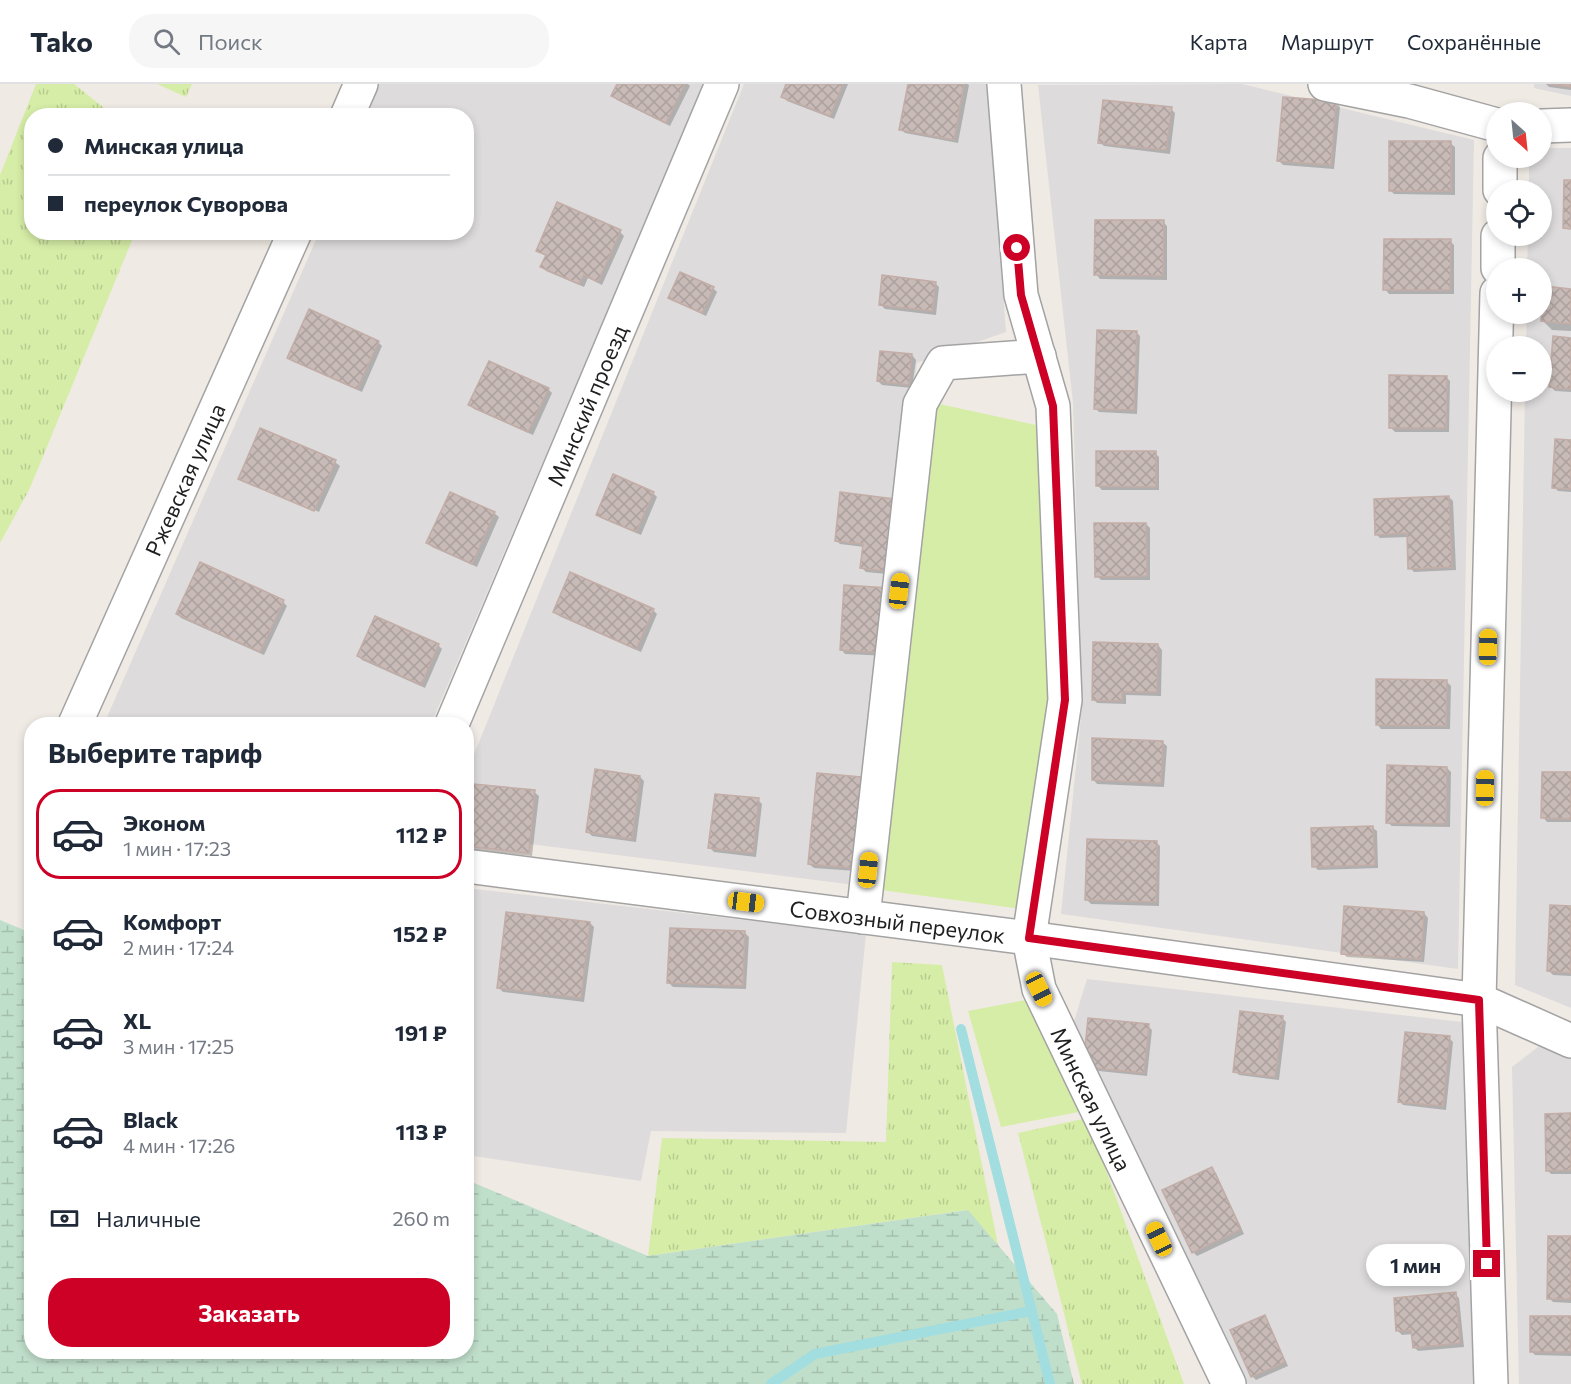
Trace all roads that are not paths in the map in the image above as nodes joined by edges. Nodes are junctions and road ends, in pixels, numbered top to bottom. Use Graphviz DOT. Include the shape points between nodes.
graph roads {
  1 [pos="361,84"];
  2 [pos="722,84"];
  3 [pos="1004,84"];
  4 [pos="1324,84"];
  5 [pos="1405,92"];
  6 [pos="350,108"];
  7 [pos="1486,121"];
  8 [pos="1571,125"];
  9 [pos="1552,126"];
  10 [pos="291,240"];
  11 [pos="1496,324"];
  12 [pos="1039,356"];
  13 [pos="78,717"];
  14 [pos="455,717"];
  15 [pos="474,867"];
  16 [pos="863,916"];
  17 [pos="1029,938"];
  18 [pos="1479,1000"];
  19 [pos="1571,1041"];
  20 [pos="1229,1384"];
  21 [pos="1491,1384"];
  1 -- 6 [label="street"];
  2 -- 14 [label="street, Минский проезд"];
  3 -- 12 [label="street, Минская улица" via="1021,295"];
  4 -- 5 [label="street"];
  5 -- 7 [label="street"];
  8 -- 9 [label="street"];
  10 -- 13 [label="street, Ржевская улица"];
  11 -- 18 [label="street"];
  12 -- 16 [label="street" via="942,363 920,404"];
  12 -- 17 [label="street, Минская улица" via="1053,406 1065,700"];
  15 -- 16 [label="street, Совхозный переулок"];
  16 -- 17 [label="street, Совхозный переулок"];
  17 -- 18 [label="street, Совхозный переулок"];
  17 -- 20 [label="street, Минская улица" via="1039,989"];
  18 -- 19 [label="street, Совхозный переулок"];
  18 -- 21 [label="street"];
}
